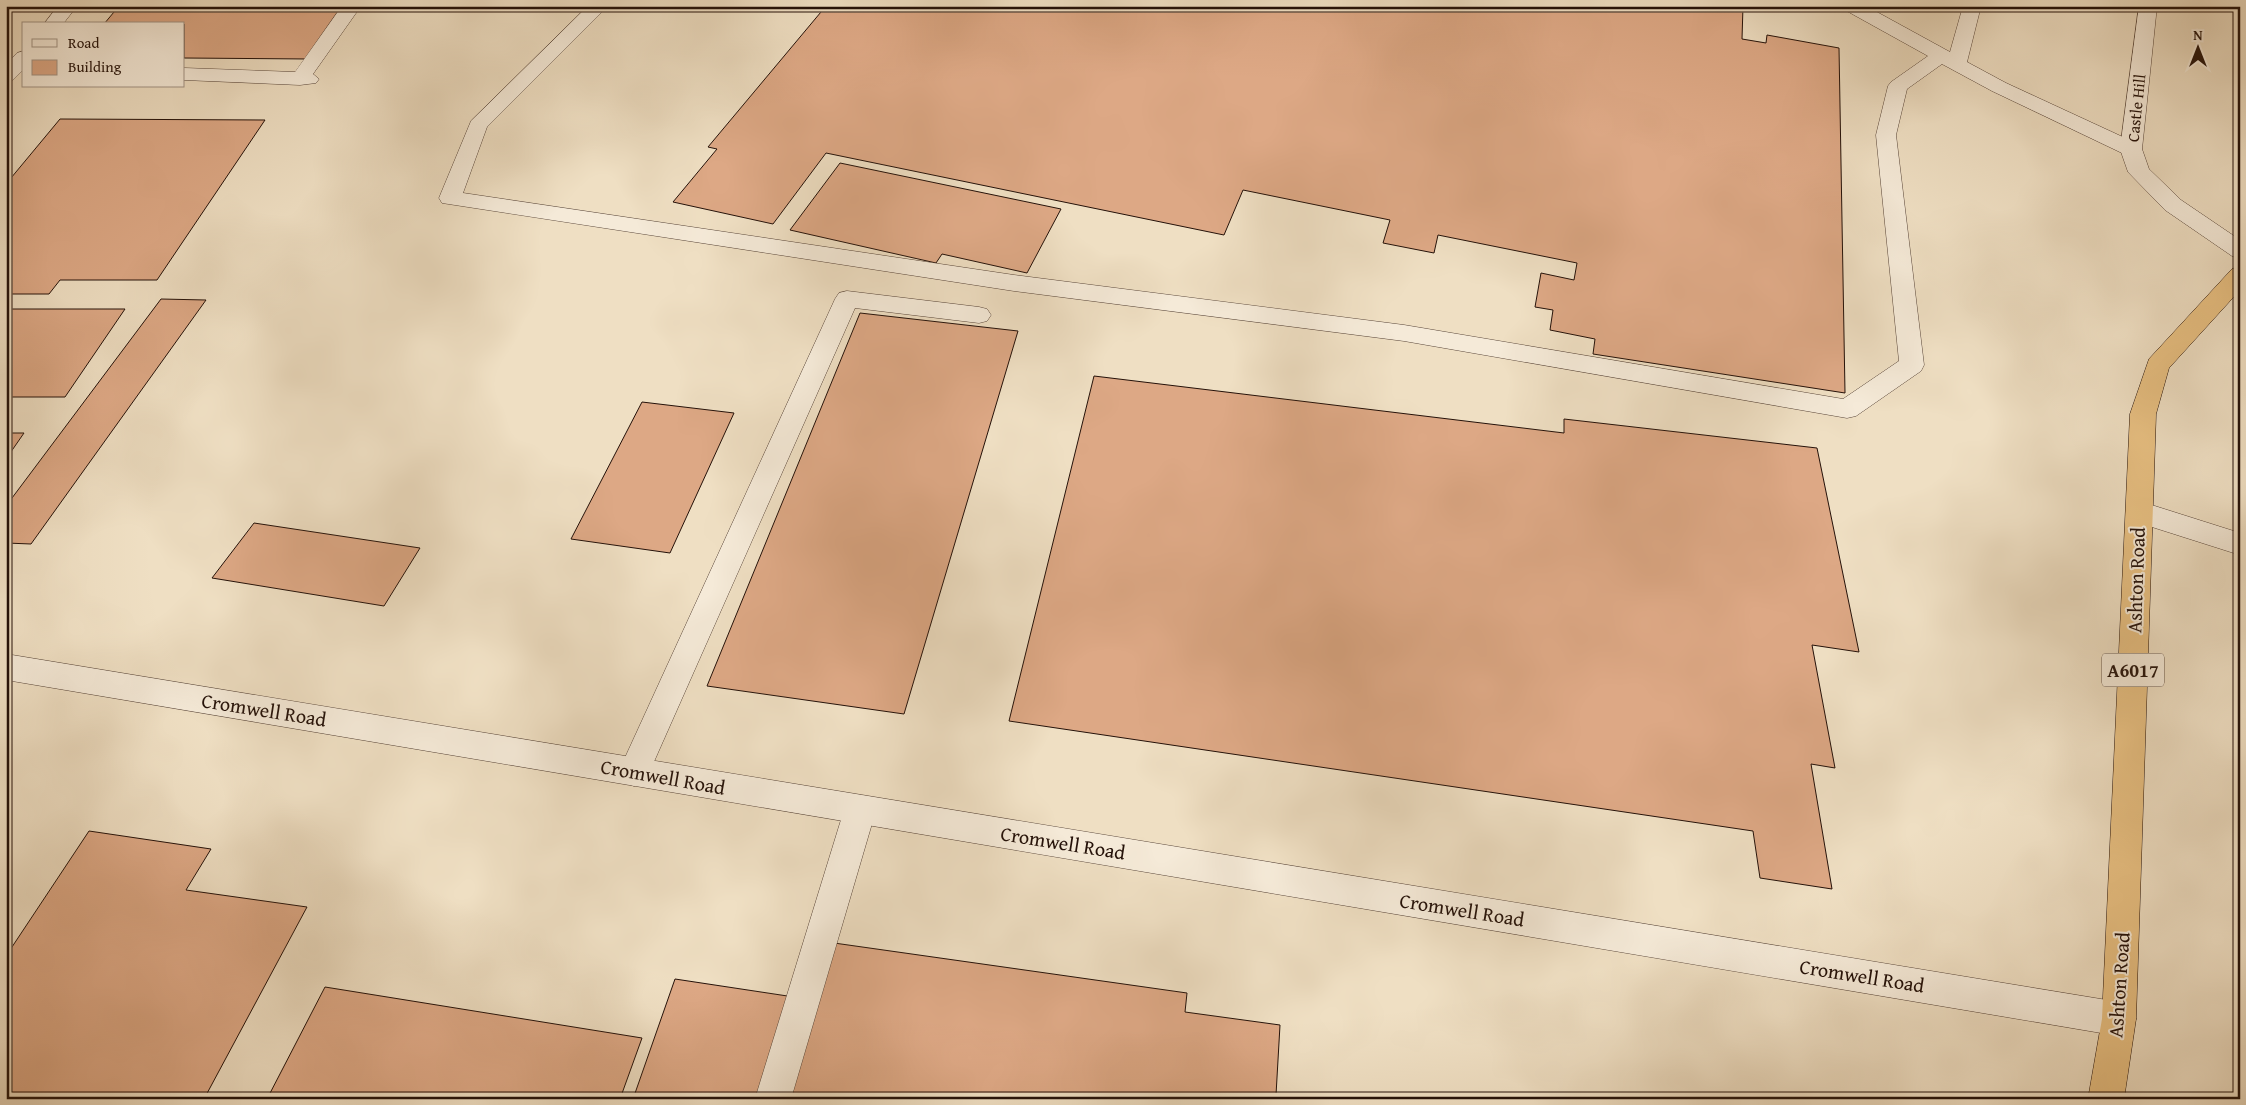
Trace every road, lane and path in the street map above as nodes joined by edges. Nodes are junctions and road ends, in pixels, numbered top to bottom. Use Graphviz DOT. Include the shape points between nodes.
graph roads {
  1 [pos="68,6"];
  2 [pos="352,6"];
  3 [pos="599,6"];
  4 [pos="1852,6"];
  5 [pos="1972,6"];
  6 [pos="2148,6"];
  7 [pos="55,22"];
  8 [pos="1949,60"];
  9 [pos="185,74"];
  10 [pos="2131,149"];
  11 [pos="2240,251"];
  12 [pos="2240,275"];
  13 [pos="980,315"];
  14 [pos="2139,512"];
  15 [pos="2240,544"];
  16 [pos="6,667"];
  17 [pos="634,772"];
  18 [pos="860,810"];
  19 [pos="2119,1019"];
  20 [pos="773,1099"];
  21 [pos="2106,1099"];
  1 -- 7 [label="street"];
  2 -- 9 [label="street" via="304,79"];
  3 -- 8 [label="street" via="478,125 450,198 1014,283 1404,333 1847,409 1912,365 1886,135 1898,86"];
  4 -- 8 [label="street"];
  5 -- 8 [label="street"];
  6 -- 10 [label="street, Castle Hill"];
  8 -- 10 [label="street"];
  10 -- 11 [label="street, Castle Hill" via="2139,172 2173,205"];
  12 -- 14 [label="highway, Ashton Road / A6017" via="2158,365 2143,414"];
  13 -- 17 [label="street" via="847,298"];
  14 -- 15 [label="street"];
  14 -- 19 [label="highway, Ashton Road / A6017"];
  16 -- 17 [label="street, Cromwell Road"];
  17 -- 18 [label="street, Cromwell Road"];
  18 -- 19 [label="street, Cromwell Road"];
  18 -- 20 [label="street"];
  19 -- 21 [label="highway, Ashton Road / A6017"];
}
